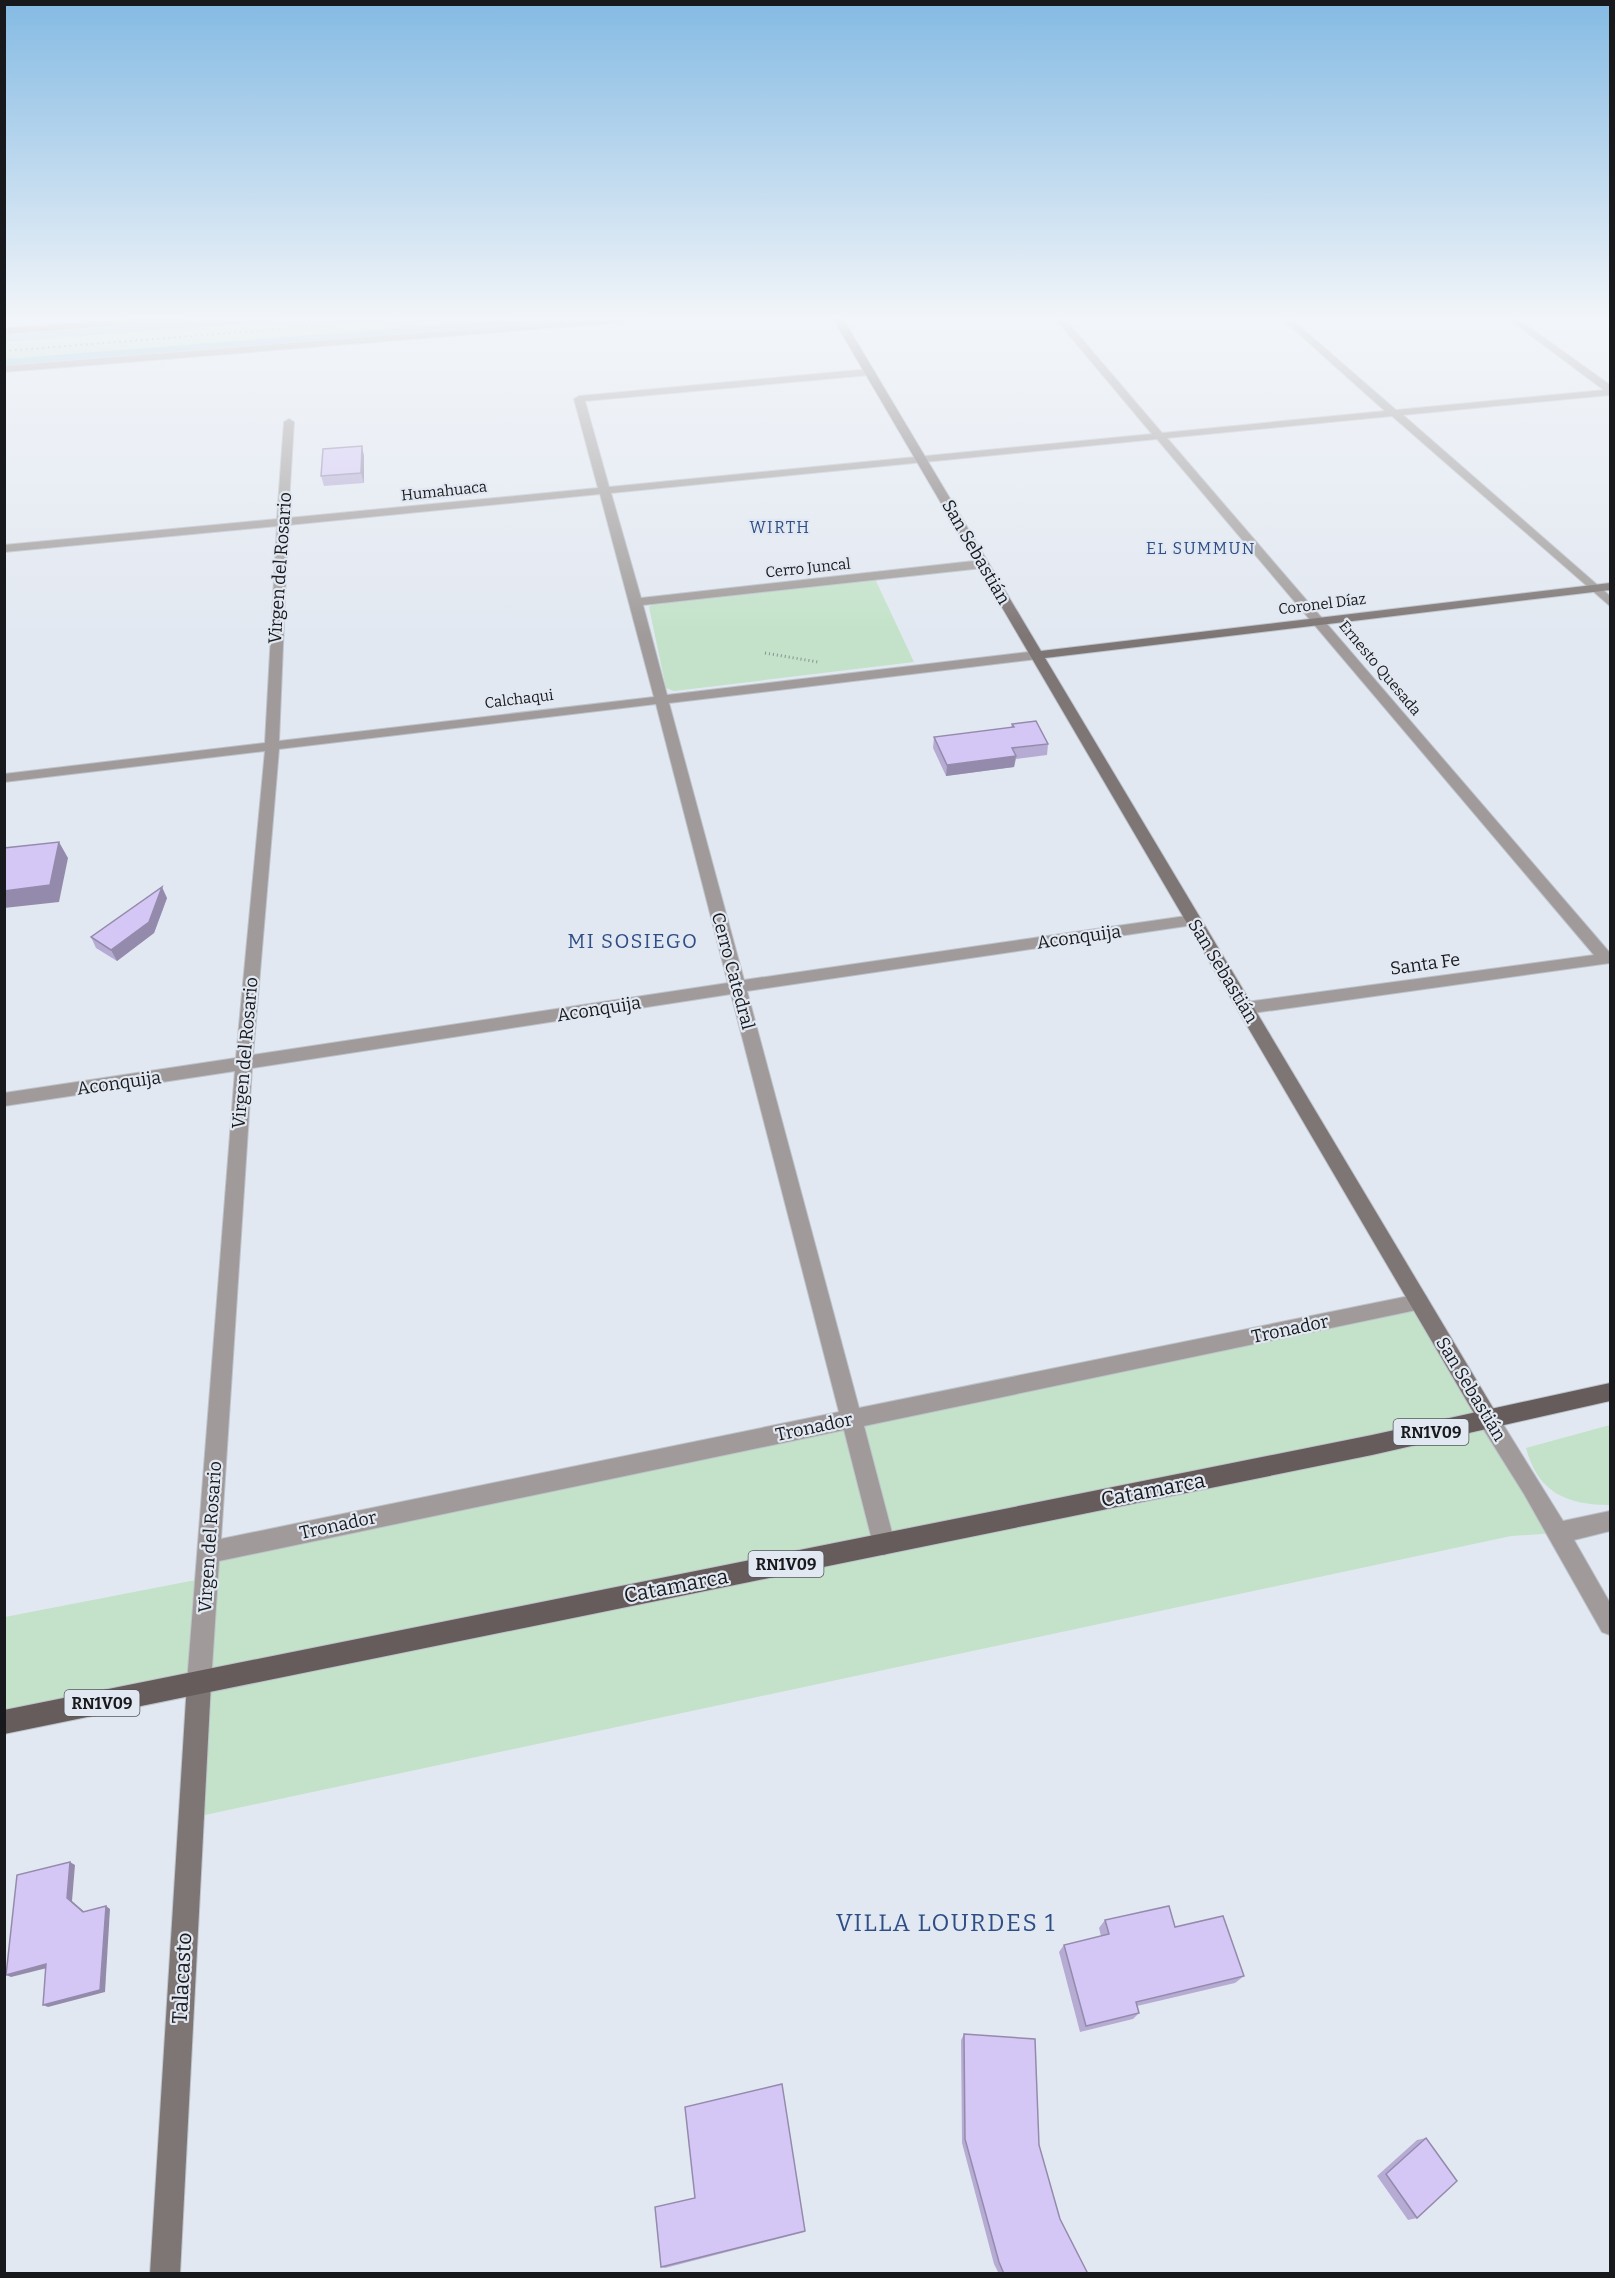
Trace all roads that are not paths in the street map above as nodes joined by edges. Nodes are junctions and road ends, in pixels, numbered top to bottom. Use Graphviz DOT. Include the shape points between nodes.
graph roads {
  1 [pos="290,423"];
  2 [pos="586,423"];
  3 [pos="901,423"];
  4 [pos="1149,423"];
  5 [pos="1290,423"];
  6 [pos="1407,423"];
  7 [pos="1160,436"];
  8 [pos="922,459"];
  9 [pos="605,490"];
  10 [pos="283,522"];
  11 [pos="4,549"];
  12 [pos="983,564"];
  13 [pos="1611,586"];
  14 [pos="1595,588"];
  15 [pos="636,602"];
  16 [pos="1611,602"];
  17 [pos="1318,621"];
  18 [pos="1036,654"];
  19 [pos="662,699"];
  20 [pos="272,745"];
  21 [pos="4,778"];
  22 [pos="1193,920"];
  23 [pos="1608,958"];
  24 [pos="738,987"];
  25 [pos="1246,1008"];
  26 [pos="244,1065"];
  27 [pos="4,1100"];
  28 [pos="1419,1302"];
  29 [pos="1611,1392"];
  30 [pos="851,1419"];
  31 [pos="1489,1420"];
  32 [pos="1611,1521"];
  33 [pos="1557,1533"];
  34 [pos="884,1544"];
  35 [pos="209,1552"];
  36 [pos="1611,1624"];
  37 [pos="199,1683"];
  38 [pos="4,1722"];
  39 [pos="165,2274"];
  1 -- 10 [label="street, Virgen del Rosario"];
  2 -- 9 [label="street, Cerro Catedral"];
  3 -- 8 [label="main road, San Sebastián"];
  4 -- 7 [label="street, Ernesto Quesada"];
  5 -- 7 [label="street, Humahuaca"];
  6 -- 14 [label="street"];
  7 -- 8 [label="street, Humahuaca"];
  7 -- 17 [label="street, Ernesto Quesada"];
  8 -- 9 [label="street, Humahuaca"];
  8 -- 12 [label="main road, San Sebastián"];
  9 -- 10 [label="street, Humahuaca"];
  9 -- 15 [label="street, Cerro Catedral"];
  10 -- 11 [label="street, Humahuaca"];
  10 -- 20 [label="street, Virgen del Rosario"];
  12 -- 15 [label="street, Cerro Juncal"];
  12 -- 18 [label="main road, San Sebastián"];
  13 -- 14 [label="main road, Coronel Díaz"];
  14 -- 16 [label="street"];
  14 -- 17 [label="main road, Coronel Díaz"];
  15 -- 19 [label="street, Cerro Catedral"];
  17 -- 18 [label="main road, Coronel Díaz"];
  17 -- 23 [label="street, Ernesto Quesada"];
  18 -- 19 [label="street, Calchaqui"];
  18 -- 22 [label="main road, San Sebastián"];
  19 -- 20 [label="street, Calchaqui"];
  19 -- 24 [label="street, Cerro Catedral"];
  20 -- 21 [label="street, Calchaqui"];
  20 -- 26 [label="street, Virgen del Rosario"];
  22 -- 24 [label="street, Aconquija"];
  22 -- 25 [label="main road, San Sebastián"];
  23 -- 25 [label="street, Santa Fe"];
  24 -- 26 [label="street, Aconquija"];
  24 -- 30 [label="street, Cerro Catedral"];
  25 -- 28 [label="main road, San Sebastián"];
  26 -- 27 [label="street, Aconquija"];
  26 -- 35 [label="street, Virgen del Rosario"];
  28 -- 30 [label="street, Tronador"];
  28 -- 31 [label="main road, San Sebastián"];
  29 -- 31 [label="main road, RN1V09"];
  30 -- 34 [label="street, Cerro Catedral"];
  30 -- 35 [label="street, Tronador"];
  31 -- 33 [label="street, San Sebastián"];
  31 -- 34 [label="main road, Catamarca / RN1V09"];
  32 -- 33 [label="street"];
  33 -- 36 [label="street, San Sebastián"];
  34 -- 37 [label="main road, Catamarca / RN1V09"];
  35 -- 37 [label="street, Virgen del Rosario"];
  37 -- 38 [label="main road, Catamarca / RN1V09"];
  37 -- 39 [label="main road, Talacasto"];
}
